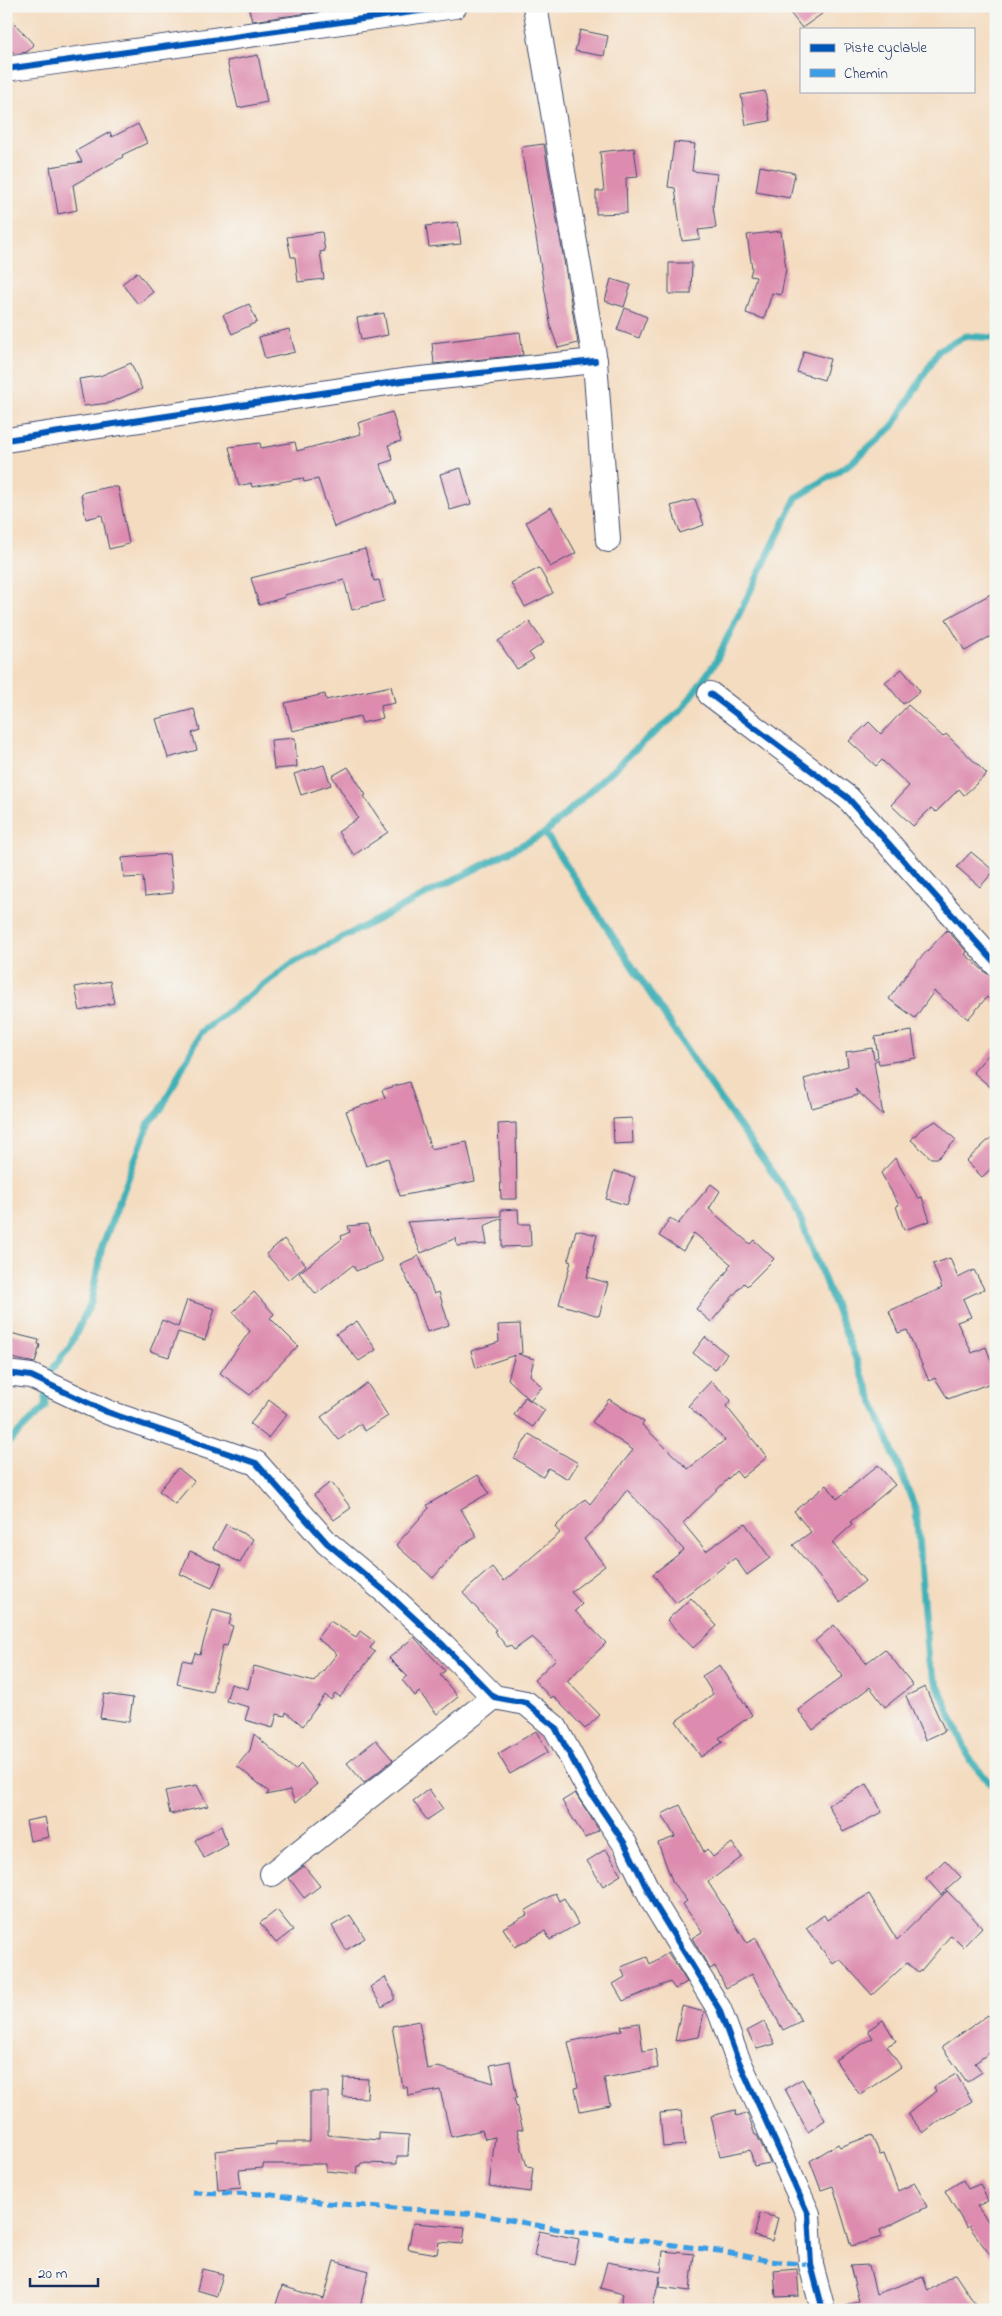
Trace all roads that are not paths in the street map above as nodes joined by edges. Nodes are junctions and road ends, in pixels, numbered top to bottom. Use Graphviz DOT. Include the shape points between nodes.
graph roads {
  1 [pos="455,6"];
  2 [pos="535,6"];
  3 [pos="6,70"];
  4 [pos="595,361"];
  5 [pos="6,440"];
  6 [pos="608,540"];
  7 [pos="710,694"];
  8 [pos="996,964"];
  9 [pos="6,1373"];
  10 [pos="494,1697"];
  11 [pos="272,1874"];
  12 [pos="823,2310"];
  1 -- 3 [label="street"];
  2 -- 4 [label="street"];
  4 -- 5 [label="street" via="402,381"];
  4 -- 6 [label="street"];
  7 -- 8 [label="street" via="848,798"];
  9 -- 10 [label="street" via="31,1376 107,1412 256,1463 327,1543 387,1593"];
  10 -- 11 [label="street"];
  10 -- 12 [label="street" via="526,1704 555,1727 590,1792 626,1844 654,1903 719,2009 736,2056 808,2214 811,2265"];
}
